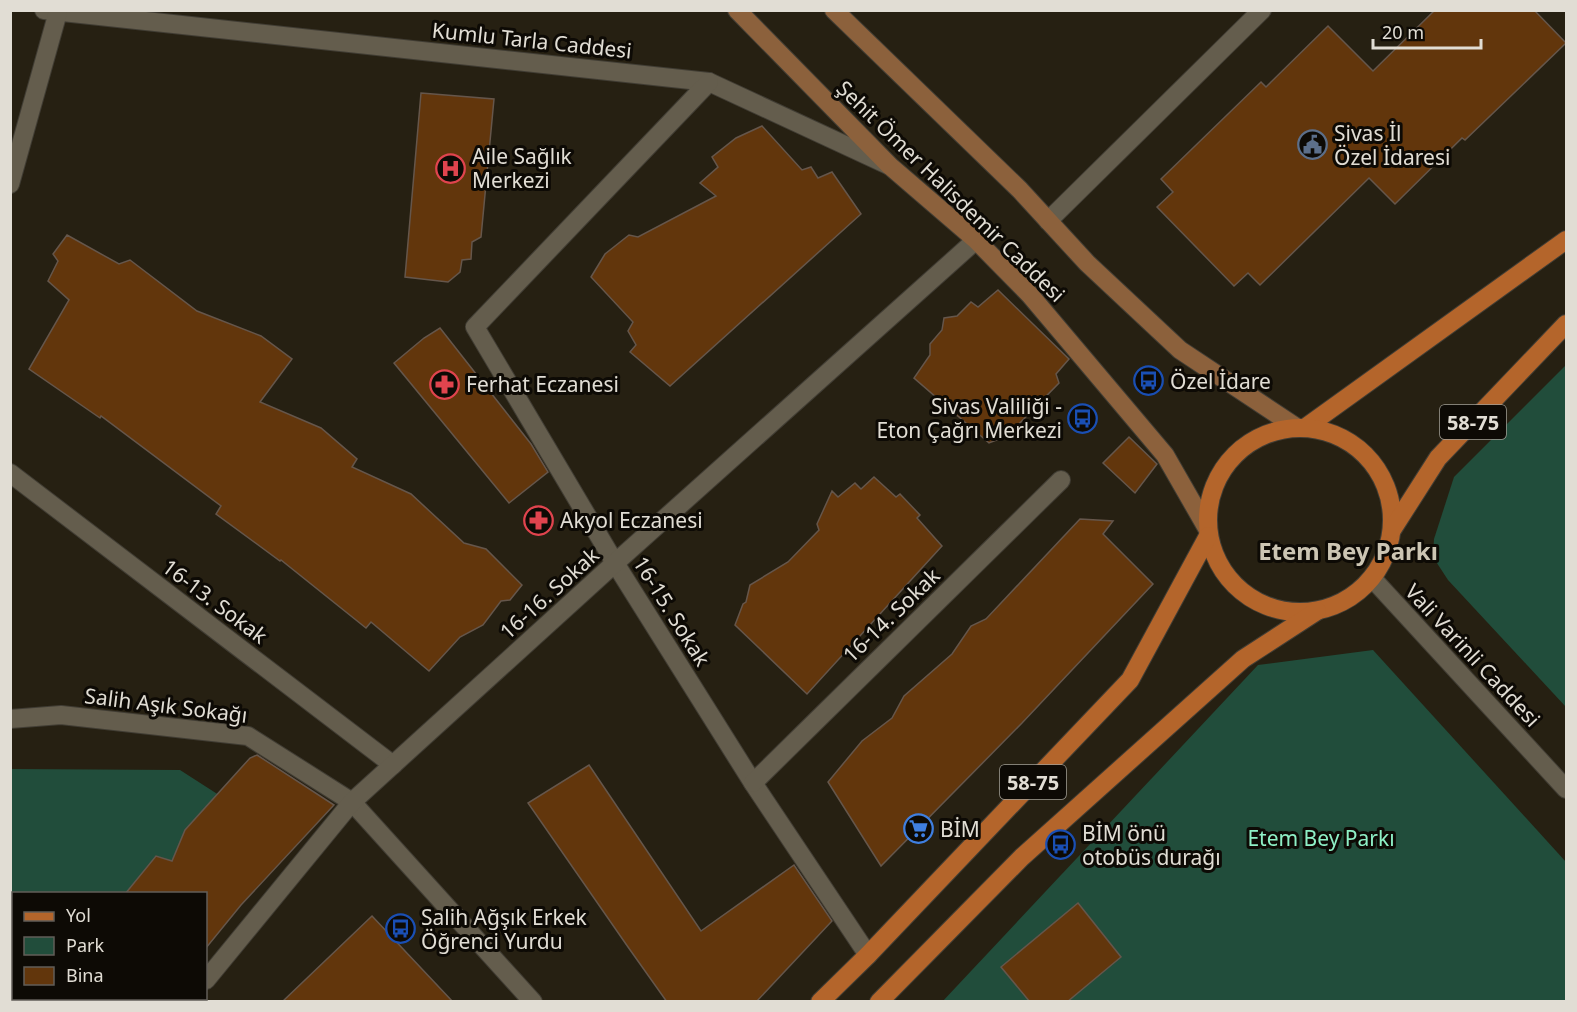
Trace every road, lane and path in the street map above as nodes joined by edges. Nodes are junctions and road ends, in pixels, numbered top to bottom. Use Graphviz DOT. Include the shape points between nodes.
graph roads {
  1 [pos="737,10"];
  2 [pos="834,10"];
  3 [pos="1262,10"];
  4 [pos="51,11"];
  5 [pos="709,82"];
  6 [pos="890,165"];
  7 [pos="10,184"];
  8 [pos="1048,220"];
  9 [pos="976,240"];
  10 [pos="1566,240"];
  11 [pos="1566,324"];
  12 [pos="1301,427"];
  13 [pos="10,472"];
  14 [pos="1061,480"];
  15 [pos="1392,530"];
  16 [pos="1208,533"];
  17 [pos="615,563"];
  18 [pos="1372,578"];
  19 [pos="1317,611"];
  20 [pos="10,719"];
  21 [pos="393,765"];
  22 [pos="753,783"];
  23 [pos="1566,789"];
  24 [pos="352,802"];
  25 [pos="868,955"];
  26 [pos="207,979"];
  27 [pos="533,1002"];
  28 [pos="820,1002"];
  29 [pos="879,1002"];
  1 -- 6 [label="main road, Şehit Ömer Halisdemir Caddesi"];
  2 -- 8 [label="main road, Şehit Ömer Halisdemir Caddesi"];
  3 -- 8 [label="street"];
  4 -- 5 [label="street, Kumlu Tarla Caddesi"];
  4 -- 7 [label="street"];
  5 -- 6 [label="street, Kumlu Tarla Caddesi"];
  5 -- 17 [label="street, 16-15. Sokak" via="475,327"];
  6 -- 9 [label="main road, Şehit Ömer Halisdemir Caddesi"];
  8 -- 12 [label="main road, Şehit Ömer Halisdemir Caddesi" via="1087,263 1180,350"];
  9 -- 16 [label="main road, Şehit Ömer Halisdemir Caddesi" via="1030,295 1165,455"];
  9 -- 17 [label="street, 16-16. Sokak"];
  10 -- 12 [label="main road"];
  11 -- 15 [label="main road, 58-75" via="1438,458"];
  12 -- 15 [label="main road" via="1335,434 1361,450 1380,472 1391,500"];
  12 -- 16 [label="main road" via="1267,434 1241,449 1220,471 1209,500"];
  13 -- 21 [label="street, 16-13. Sokak"];
  14 -- 22 [label="street, 16-14. Sokak"];
  15 -- 18 [label="main road" via="1385,555"];
  16 -- 19 [label="main road" via="1218,563 1236,587 1260,603 1288,611"];
  16 -- 25 [label="main road, 58-75" via="1130,680"];
  17 -- 21 [label="street, 16-16. Sokak"];
  17 -- 22 [label="street, 16-15. Sokak"];
  18 -- 19 [label="main road" via="1356,593"];
  18 -- 23 [label="street, Vali Varinli Caddesi"];
  19 -- 29 [label="main road, 58-75" via="1243,658 1022,857"];
  20 -- 24 [label="street, Salih Aşık Sokağı" via="61,715 248,735"];
  21 -- 24 [label="street, 16-16. Sokak"];
  22 -- 25 [label="street, 16-15. Sokak"];
  24 -- 26 [label="street, 16-16. Sokak"];
  24 -- 27 [label="street, Salih Aşık Sokağı"];
  25 -- 28 [label="main road, 58-75"];
}
